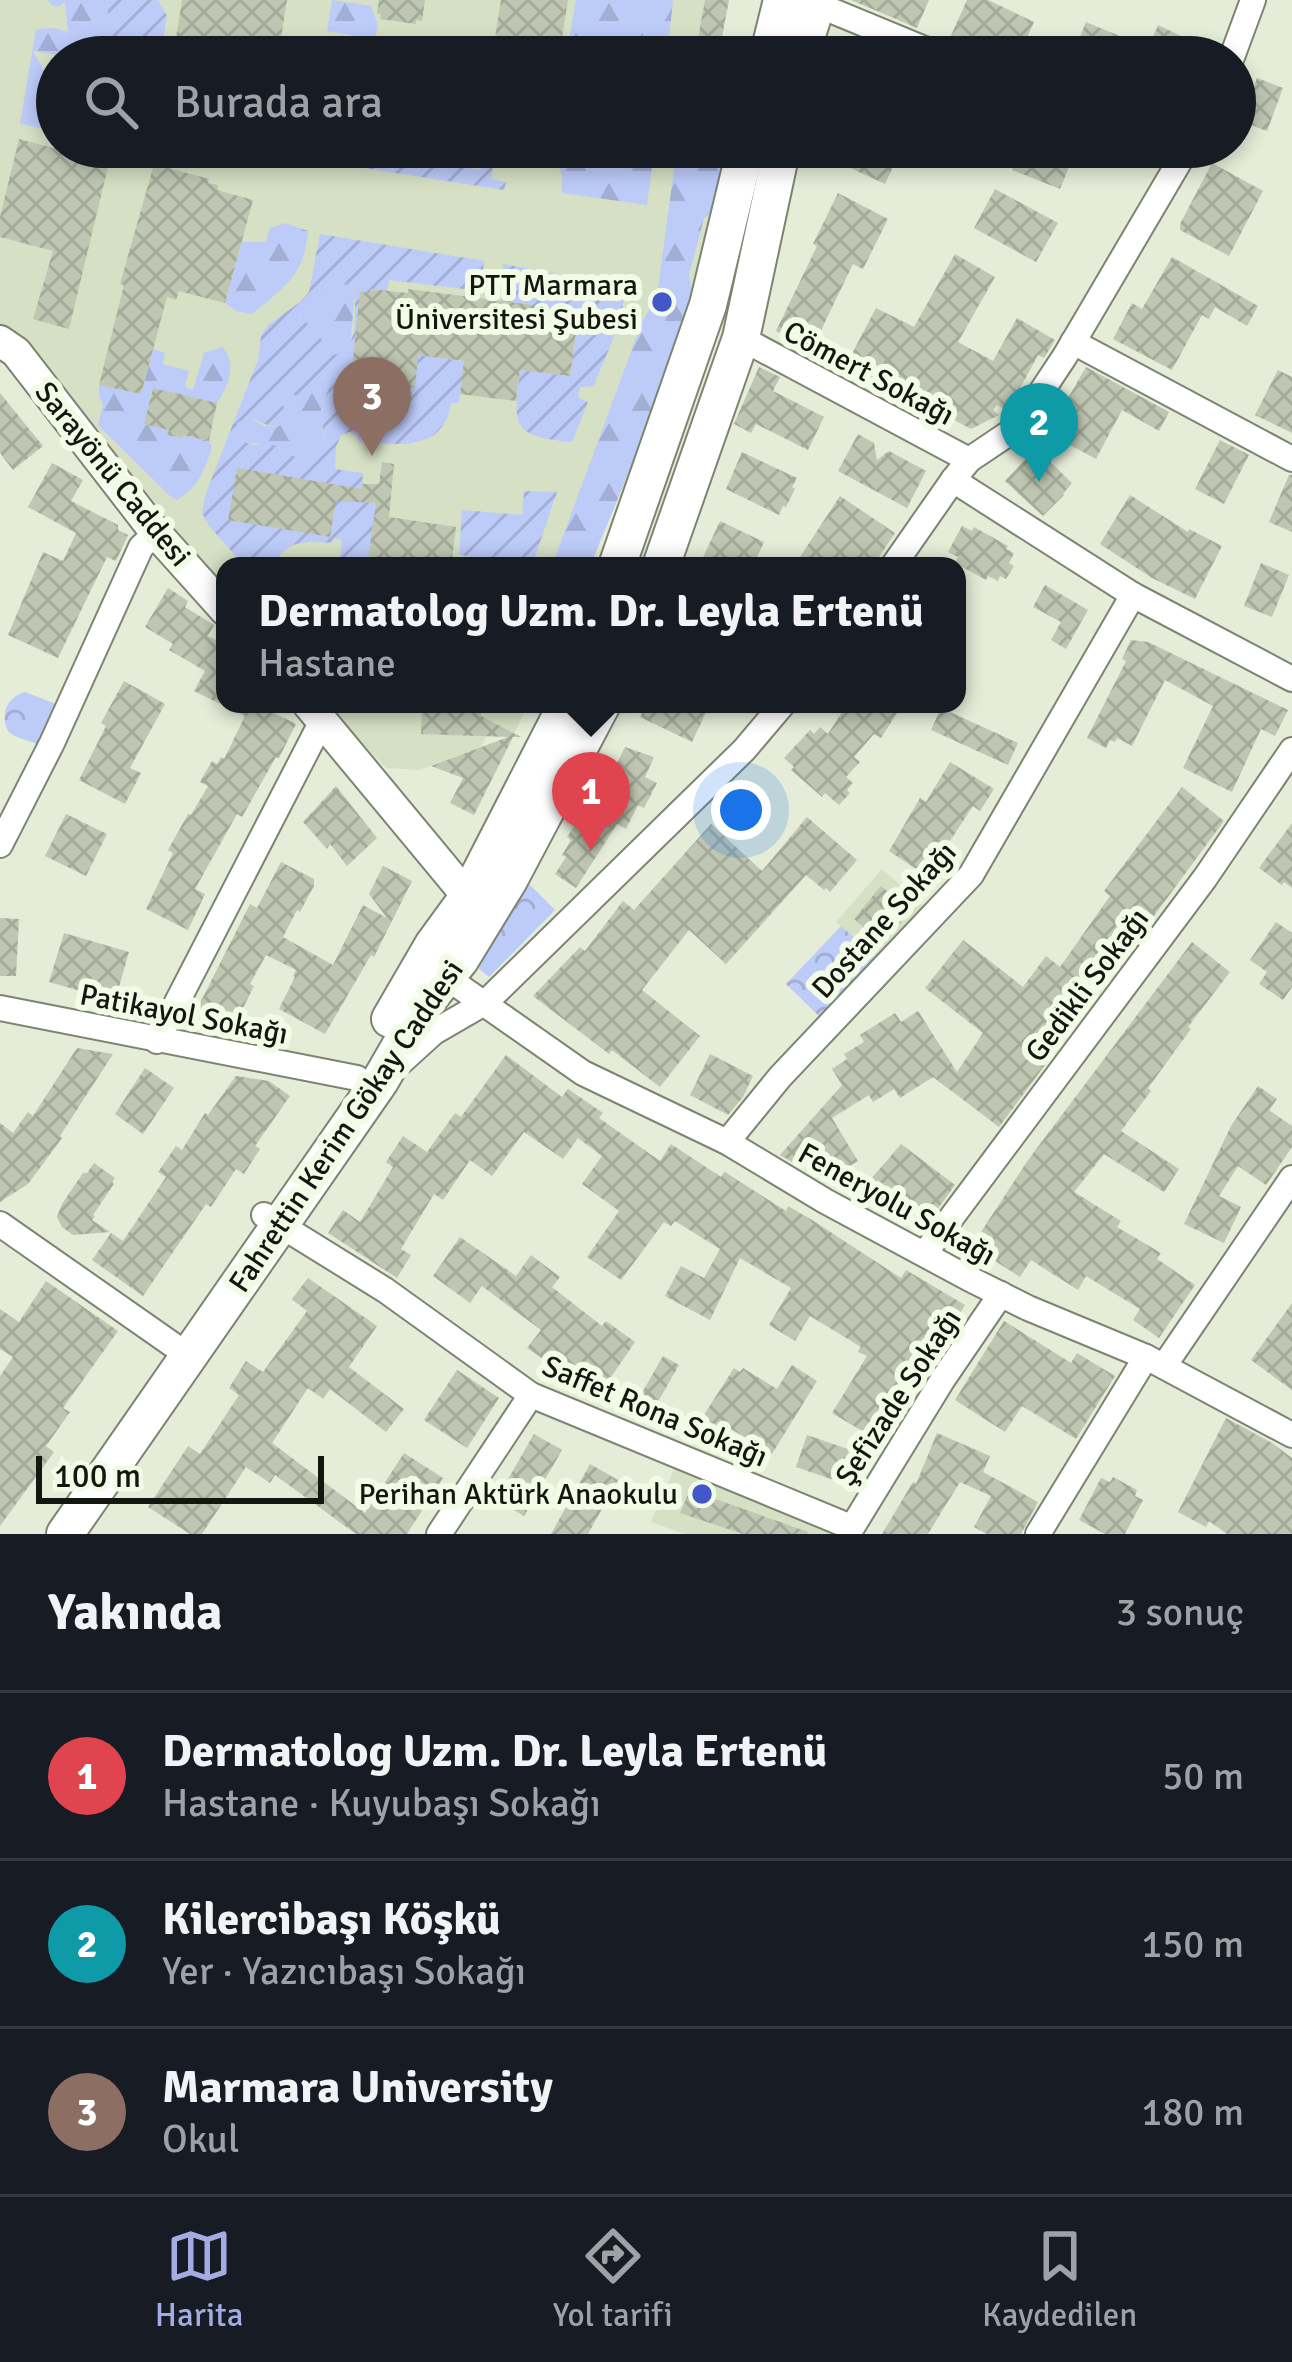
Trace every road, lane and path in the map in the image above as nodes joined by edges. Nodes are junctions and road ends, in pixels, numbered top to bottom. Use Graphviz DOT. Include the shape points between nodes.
graph roads {
  1 [pos="1253,0"];
  2 [pos="806,2"];
  3 [pos="783,36"];
  4 [pos="802,36"];
  5 [pos="891,36"];
  6 [pos="1240,36"];
  7 [pos="741,168"];
  8 [pos="777,168"];
  9 [pos="1176,168"];
  10 [pos="741,338"];
  11 [pos="0,341"];
  12 [pos="1073,342"];
  13 [pos="1292,459"];
  14 [pos="961,470"];
  15 [pos="156,532"];
  16 [pos="620,557"];
  17 [pos="664,557"];
  18 [pos="899,557"];
  19 [pos="1133,595"];
  20 [pos="216,600"];
  21 [pos="1292,679"];
  22 [pos="315,713"];
  23 [pos="316,713"];
  24 [pos="562,713"];
  25 [pos="597,713"];
  26 [pos="775,713"];
  27 [pos="1292,750"];
  28 [pos="0,845"];
  29 [pos="468,897"];
  30 [pos="446,977"];
  31 [pos="409,985"];
  32 [pos="485,1002"];
  33 [pos="0,1008"];
  34 [pos="157,1041"];
  35 [pos="368,1080"];
  36 [pos="727,1142"];
  37 [pos="1292,1178"];
  38 [pos="272,1220"];
  39 [pos="3,1232"];
  40 [pos="925,1253"];
  41 [pos="1001,1294"];
  42 [pos="173,1346"];
  43 [pos="1155,1362"];
  44 [pos="531,1395"];
  45 [pos="1292,1435"];
  46 [pos="849,1531"];
  47 [pos="45,1534"];
  48 [pos="65,1534"];
  49 [pos="439,1534"];
  50 [pos="1038,1534"];
  1 -- 6 [label="street"];
  2 -- 3 [label="main road"];
  2 -- 4 [label="main road"];
  2 -- 5 [label="street"];
  7 -- 16 [label="main road" via="708,305"];
  8 -- 10 [label="main road"];
  9 -- 12 [label="street"];
  10 -- 14 [label="street, Cömert Sokağı"];
  10 -- 17 [label="main road"];
  11 -- 15 [label="street, Sarayönü Caddesi"];
  12 -- 13 [label="street"];
  12 -- 14 [label="street" via="1018,427"];
  14 -- 18 [label="street"];
  14 -- 19 [label="street, Cömert Sokağı"];
  15 -- 20 [label="street, Sarayönü Caddesi"];
  15 -- 28 [label="street" via="141,547"];
  19 -- 21 [label="street, Cömert Sokağı"];
  19 -- 36 [label="street, Dostane Sokağı" via="971,875"];
  22 -- 34 [label="street"];
  23 -- 29 [label="street"];
  24 -- 29 [label="main road, Fahrettin Kerim Gökay Caddesi"];
  25 -- 30 [label="main road, Fahrettin Kerim Gökay Caddesi" via="509,880"];
  26 -- 32 [label="street"];
  27 -- 40 [label="street, Gedikli Sokağı"];
  29 -- 31 [label="main road, Fahrettin Kerim Gökay Caddesi"];
  30 -- 31 [label="main road"];
  30 -- 32 [label="street, Feneryolu Sokağı"];
  30 -- 35 [label="main road, Fahrettin Kerim Gökay Caddesi"];
  31 -- 35 [label="main road, Fahrettin Kerim Gökay Caddesi"];
  32 -- 35 [label="street"];
  32 -- 36 [label="street, Feneryolu Sokağı" via="583,1072"];
  33 -- 34 [label="street, Patikayol Sokağı"];
  34 -- 35 [label="street, Patikayol Sokağı"];
  35 -- 38 [label="main road, Fahrettin Kerim Gökay Caddesi"];
  36 -- 40 [label="street, Feneryolu Sokağı"];
  37 -- 43 [label="street"];
  38 -- 42 [label="main road, Fahrettin Kerim Gökay Caddesi"];
  38 -- 44 [label="street, Saffet Rona Sokağı"];
  38 -- 48 [label="main road, Fahrettin Kerim Gökay Caddesi"];
  39 -- 42 [label="street"];
  40 -- 41 [label="street, Feneryolu Sokağı"];
  41 -- 43 [label="street, Feneryolu Sokağı"];
  41 -- 46 [label="street, Şefizade Sokağı"];
  42 -- 47 [label="main road, Fahrettin Kerim Gökay Caddesi"];
  43 -- 45 [label="street, Feneryolu Sokağı"];
  43 -- 50 [label="street"];
  44 -- 46 [label="street, Saffet Rona Sokağı"];
  44 -- 49 [label="street"];
}
